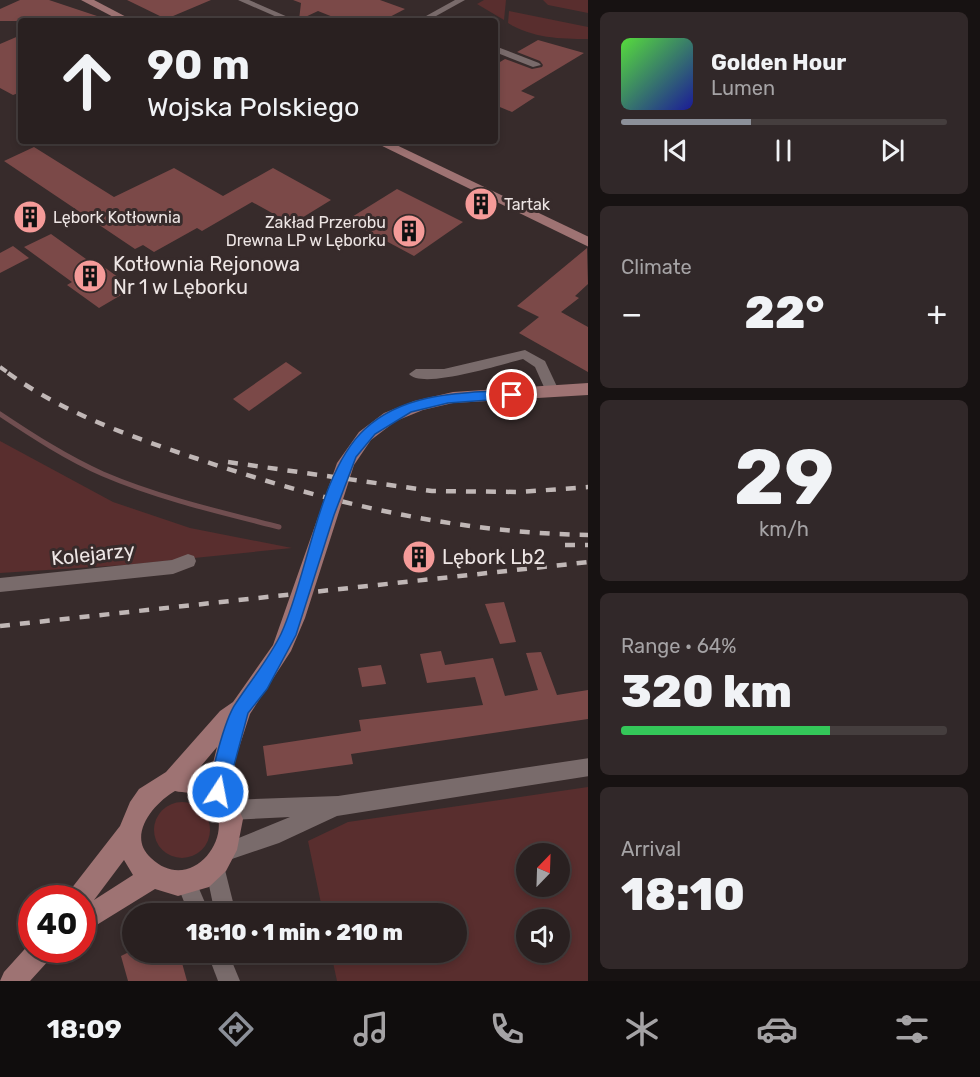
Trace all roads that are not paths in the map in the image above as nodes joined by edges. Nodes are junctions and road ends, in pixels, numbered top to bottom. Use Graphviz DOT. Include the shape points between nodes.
graph roads {
  1 [pos="86,0"];
  2 [pos="242,0"];
  3 [pos="461,0"];
  4 [pos="123,18"];
  5 [pos="286,18"];
  6 [pos="427,18"];
  7 [pos="498,50"];
  8 [pos="536,65"];
  9 [pos="384,144"];
  10 [pos="588,243"];
  11 [pos="416,374"];
  12 [pos="588,389"];
  13 [pos="553,393"];
  14 [pos="188,561"];
  15 [pos="0,585"];
  16 [pos="241,709"];
  17 [pos="588,768"];
  18 [pos="174,780"];
  19 [pos="224,801"];
  20 [pos="338,806"];
  21 [pos="130,832"];
  22 [pos="221,860"];
  23 [pos="153,876"];
  24 [pos="186,882"];
  25 [pos="90,885"];
  26 [pos="195,903"];
  27 [pos="225,903"];
  28 [pos="96,913"];
  29 [pos="30,963"];
  30 [pos="222,963"];
  31 [pos="230,963"];
  32 [pos="13,981"];
  33 [pos="231,981"];
  1 -- 4 [label="street"];
  2 -- 5 [label="street"];
  3 -- 6 [label="street"];
  7 -- 8 [label="street"];
  9 -- 10 [label="street"];
  11 -- 13 [label="street" via="444,374 525,354 540,363"];
  12 -- 13 [label="street"];
  13 -- 16 [label="street" via="448,398 407,408 383,422 351,454 285,643"];
  14 -- 15 [label="street, Kolejarzy" via="173,567"];
  16 -- 18 [label="street"];
  16 -- 19 [label="street" via="225,757"];
  17 -- 20 [label="street"];
  18 -- 19 [label="street" via="206,783"];
  18 -- 21 [label="street" via="155,789 140,804"];
  19 -- 20 [label="street"];
  19 -- 22 [label="street" via="231,838"];
  20 -- 22 [label="street"];
  21 -- 23 [label="street" via="136,857"];
  21 -- 25 [label="street"];
  22 -- 24 [label="street" via="197,879"];
  22 -- 27 [label="street"];
  23 -- 24 [label="street" via="168,882"];
  23 -- 28 [label="street"];
  24 -- 26 [label="street"];
  29 -- 32 [label="street"];
  30 -- 33 [label="street"];
  31 -- 33 [label="street"];
}
